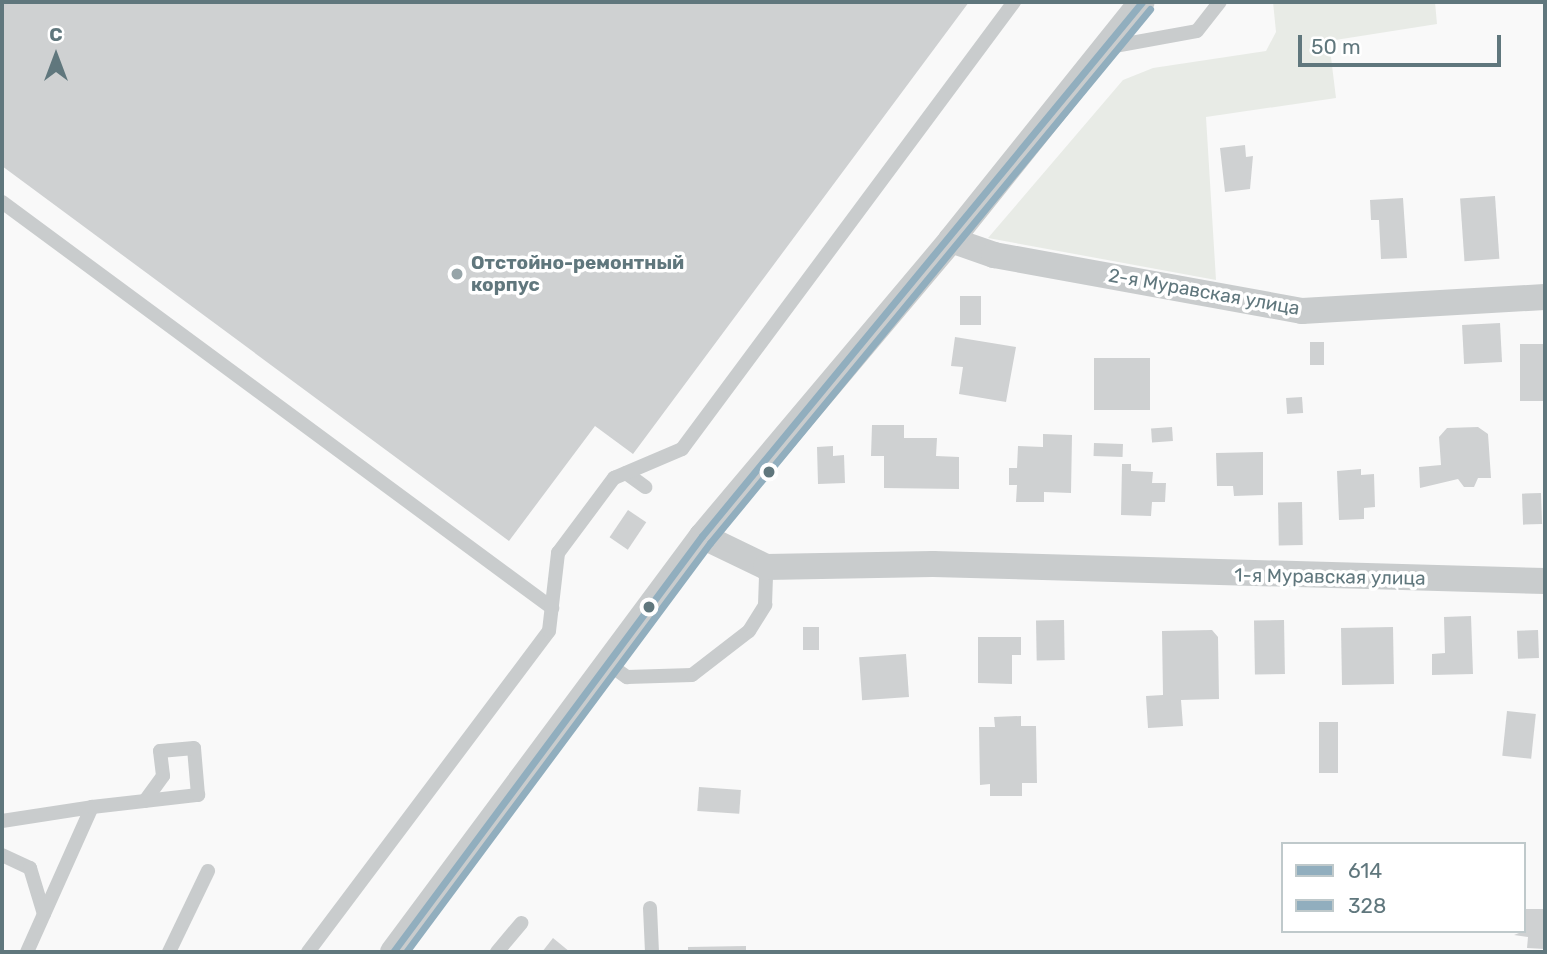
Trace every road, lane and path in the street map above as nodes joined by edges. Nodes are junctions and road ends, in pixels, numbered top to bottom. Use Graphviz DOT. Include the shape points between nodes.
graph roads {
  1 [pos="1014,2"];
  2 [pos="1142,2"];
  3 [pos="1220,2"];
  4 [pos="1109,47"];
  5 [pos="2,202"];
  6 [pos="951,240"];
  7 [pos="1545,297"];
  8 [pos="626,473"];
  9 [pos="645,487"];
  10 [pos="702,536"];
  11 [pos="766,567"];
  12 [pos="1545,581"];
  13 [pos="552,608"];
  14 [pos="606,662"];
  15 [pos="145,801"];
  16 [pos="92,807"];
  17 [pos="2,821"];
  18 [pos="2,855"];
  19 [pos="208,871"];
  20 [pos="650,908"];
  21 [pos="44,914"];
  22 [pos="521,923"];
  23 [pos="27,952"];
  24 [pos="169,952"];
  25 [pos="308,952"];
  26 [pos="393,952"];
  27 [pos="497,952"];
  28 [pos="652,952"];
  1 -- 8 [label="lane" via="682,449"];
  2 -- 4 [label="street"];
  3 -- 4 [label="lane" via="1197,31"];
  4 -- 6 [label="street"];
  5 -- 13 [label="lane"];
  6 -- 7 [label="street, 2-я Муравская улица" via="993,255 1302,311"];
  6 -- 10 [label="street"];
  8 -- 9 [label="lane"];
  8 -- 13 [label="lane" via="614,478 558,553"];
  10 -- 11 [label="street, 1-я Муравская улица"];
  10 -- 14 [label="street"];
  11 -- 12 [label="street, 1-я Муравская улица" via="933,564"];
  11 -- 14 [label="lane" via="765,606 749,631 692,674 627,677"];
  13 -- 25 [label="lane" via="549,631"];
  14 -- 26 [label="street"];
  15 -- 15 [label="lane" via="198,795 194,748 160,751 163,776"];
  15 -- 16 [label="lane"];
  16 -- 17 [label="lane"];
  16 -- 21 [label="lane"];
  18 -- 21 [label="lane" via="30,868"];
  19 -- 24 [label="lane"];
  20 -- 28 [label="lane"];
  21 -- 23 [label="lane"];
  22 -- 27 [label="lane"];
}
